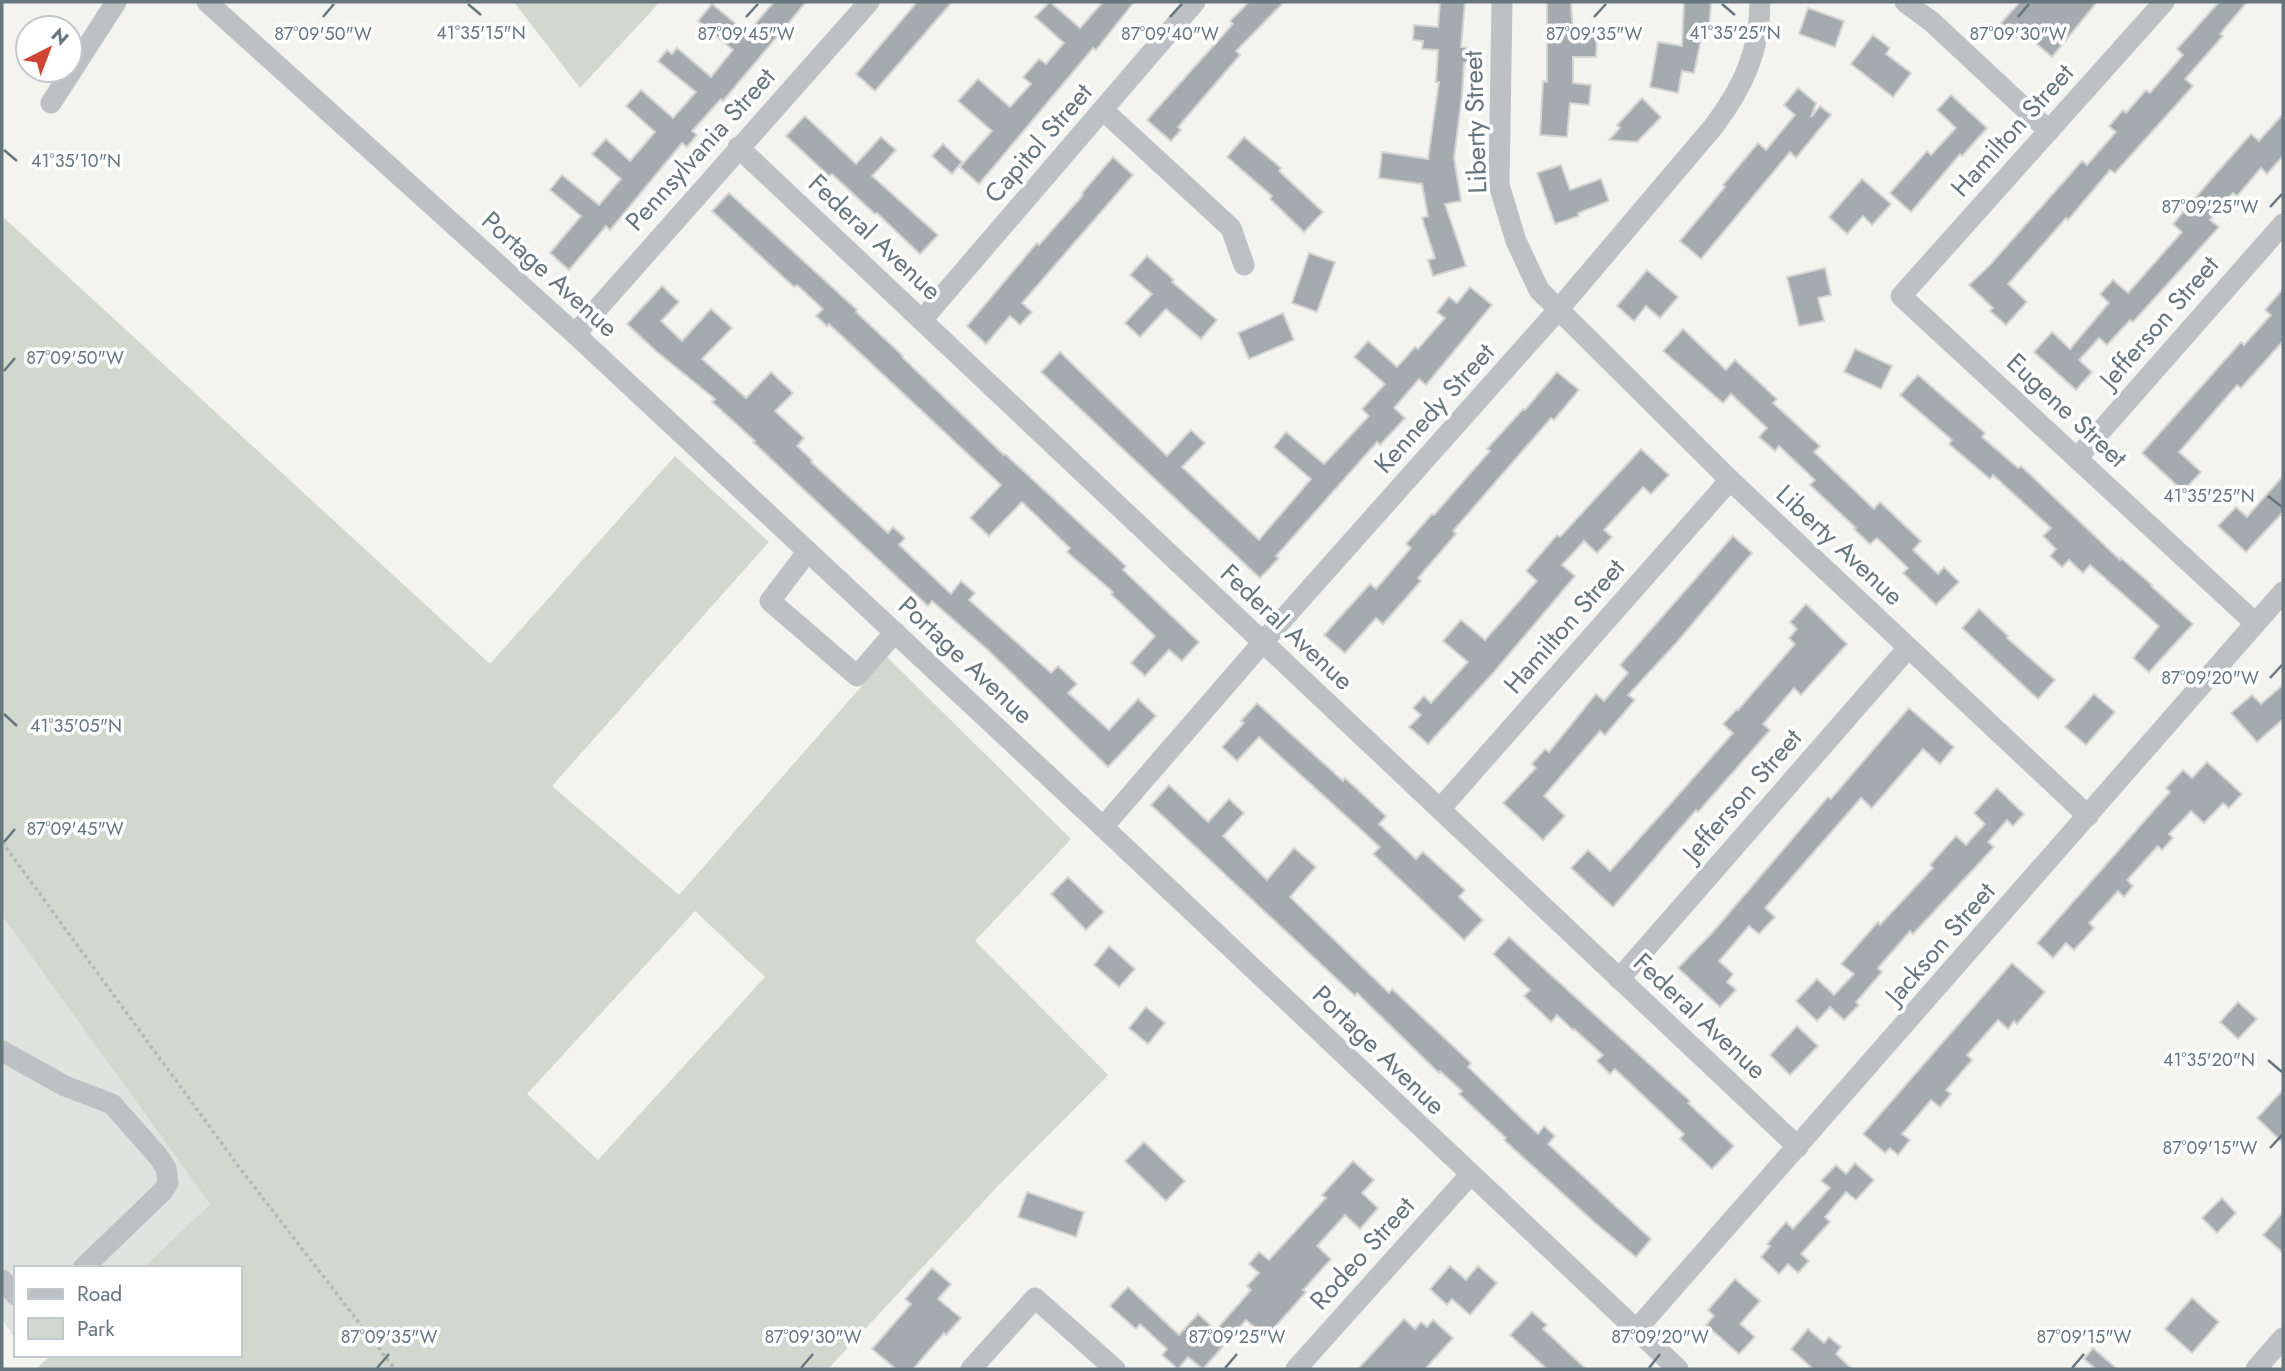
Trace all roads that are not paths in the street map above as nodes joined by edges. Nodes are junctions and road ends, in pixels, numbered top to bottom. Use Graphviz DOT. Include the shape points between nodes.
graph roads {
  1 [pos="117,2"];
  2 [pos="207,2"];
  3 [pos="869,2"];
  4 [pos="1195,2"];
  5 [pos="1502,2"];
  6 [pos="1760,2"];
  7 [pos="1906,2"];
  8 [pos="2164,2"];
  9 [pos="51,103"];
  10 [pos="1103,110"];
  11 [pos="2049,131"];
  12 [pos="738,147"];
  13 [pos="2283,224"];
  14 [pos="1244,265"];
  15 [pos="1901,296"];
  16 [pos="1558,310"];
  17 [pos="922,320"];
  18 [pos="575,334"];
  19 [pos="2077,457"];
  20 [pos="1730,480"];
  21 [pos="808,551"];
  22 [pos="2283,592"];
  23 [pos="2255,624"];
  24 [pos="895,632"];
  25 [pos="1263,642"];
  26 [pos="1908,648"];
  27 [pos="1440,809"];
  28 [pos="2088,816"];
  29 [pos="1103,827"];
  30 [pos="1619,979"];
  31 [pos="2,1051"];
  32 [pos="1798,1147"];
  33 [pos="1470,1175"];
  34 [pos="85,1266"];
  35 [pos="2,1280"];
  36 [pos="14,1293"];
  37 [pos="1636,1330"];
  38 [pos="2283,1338"];
  39 [pos="971,1369"];
  40 [pos="1115,1369"];
  41 [pos="1296,1369"];
  42 [pos="1678,1369"];
  43 [pos="2256,1369"];
  1 -- 9 [label="street"];
  2 -- 18 [label="street, Portage Avenue"];
  3 -- 12 [label="street, Pennsylvania Street"];
  4 -- 10 [label="street, Capitol Street"];
  5 -- 16 [label="street, Liberty Street" via="1499,185 1516,241 1539,290"];
  6 -- 16 [label="street, Kennedy Street" via="1749,67 1735,98"];
  7 -- 11 [label="street"];
  8 -- 11 [label="street, Hamilton Street"];
  10 -- 14 [label="street" via="1231,228"];
  10 -- 17 [label="street, Capitol Street"];
  11 -- 15 [label="street, Hamilton Street"];
  12 -- 17 [label="street, Federal Avenue"];
  12 -- 18 [label="street, Pennsylvania Street"];
  13 -- 19 [label="street, Jefferson Street"];
  15 -- 19 [label="street, Eugene Street"];
  16 -- 20 [label="street, Liberty Avenue"];
  16 -- 25 [label="street, Kennedy Street"];
  17 -- 25 [label="street, Federal Avenue"];
  18 -- 21 [label="street, Portage Avenue"];
  19 -- 23 [label="street, Eugene Street"];
  20 -- 26 [label="street, Liberty Avenue"];
  20 -- 27 [label="street, Hamilton Street"];
  21 -- 24 [label="street, Portage Avenue"];
  21 -- 24 [label="street" via="770,601 857,676"];
  22 -- 23 [label="street, Jackson Street"];
  23 -- 28 [label="street, Jackson Street"];
  24 -- 29 [label="street, Portage Avenue"];
  25 -- 27 [label="street, Federal Avenue"];
  25 -- 29 [label="street, Kennedy Street"];
  26 -- 28 [label="street, Liberty Avenue"];
  26 -- 30 [label="street, Jefferson Street"];
  27 -- 30 [label="street, Federal Avenue"];
  28 -- 32 [label="street, Jackson Street"];
  29 -- 33 [label="street, Portage Avenue"];
  30 -- 32 [label="street, Federal Avenue"];
  31 -- 34 [label="street" via="65,1086 112,1104 166,1168 168,1183 163,1191"];
  32 -- 37 [label="street, Jackson Street"];
  33 -- 37 [label="street, Portage Avenue"];
  33 -- 41 [label="street, Rodeo Street"];
  35 -- 36 [label="street"];
  37 -- 42 [label="street, Portage Avenue"];
  38 -- 43 [label="street"];
  39 -- 40 [label="street" via="1035,1298"];
}
